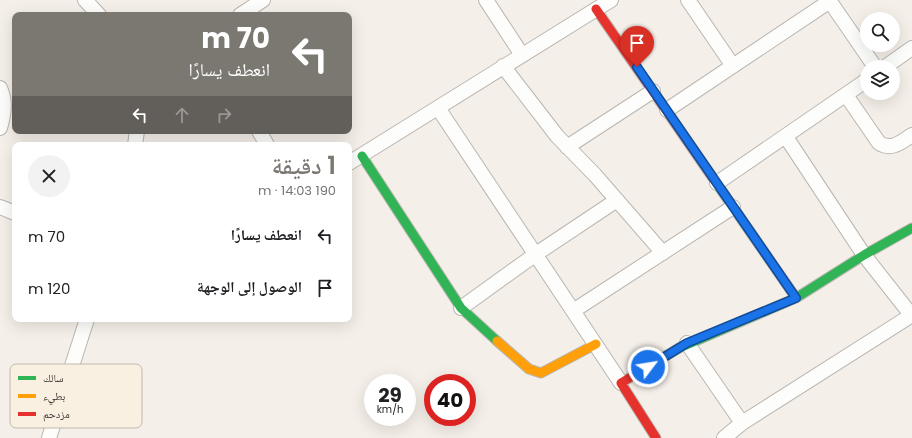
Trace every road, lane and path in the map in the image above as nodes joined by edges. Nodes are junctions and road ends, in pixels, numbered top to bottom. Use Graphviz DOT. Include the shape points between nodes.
graph roads {
  1 [pos="85,0"];
  2 [pos="263,0"];
  3 [pos="486,0"];
  4 [pos="611,0"];
  5 [pos="688,0"];
  6 [pos="829,1"];
  7 [pos="596,9"];
  8 [pos="96,12"];
  9 [pos="245,12"];
  10 [pos="912,48"];
  11 [pos="522,55"];
  12 [pos="870,60"];
  13 [pos="895,60"];
  14 [pos="503,66"];
  15 [pos="733,66"];
  16 [pos="860,85"];
  17 [pos="0,88"];
  18 [pos="653,91"];
  19 [pos="846,95"];
  20 [pos="438,108"];
  21 [pos="666,110"];
  22 [pos="0,128"];
  23 [pos="912,135"];
  24 [pos="786,137"];
  25 [pos="567,147"];
  26 [pos="362,156"];
  27 [pos="352,161"];
  28 [pos="717,183"];
  29 [pos="617,200"];
  30 [pos="0,206"];
  31 [pos="733,207"];
  32 [pos="12,211"];
  33 [pos="912,228"];
  34 [pos="663,253"];
  35 [pos="536,254"];
  36 [pos="864,255"];
  37 [pos="796,298"];
  38 [pos="461,308"];
  39 [pos="573,311"];
  40 [pos="912,316"];
  41 [pos="86,322"];
  42 [pos="687,343"];
  43 [pos="596,344"];
  44 [pos="73,364"];
  45 [pos="621,383"];
  46 [pos="742,423"];
  47 [pos="52,428"];
  48 [pos="49,438"];
  49 [pos="656,438"];
  50 [pos="724,438"];
  1 -- 8 [label="street"];
  2 -- 9 [label="street"];
  3 -- 11 [label="street"];
  4 -- 7 [label="street"];
  5 -- 15 [label="street"];
  6 -- 12 [label="street"];
  6 -- 15 [label="street"];
  7 -- 11 [label="street"];
  7 -- 18 [label="street"];
  10 -- 13 [label="street"];
  11 -- 14 [label="street"];
  14 -- 20 [label="street"];
  14 -- 25 [label="street"];
  15 -- 21 [label="street"];
  16 -- 19 [label="street"];
  17 -- 22 [label="street" via="4,101"];
  18 -- 21 [label="street"];
  18 -- 25 [label="street"];
  19 -- 23 [label="street" via="879,143 884,146 895,146"];
  19 -- 24 [label="street"];
  20 -- 26 [label="street"];
  20 -- 35 [label="street"];
  21 -- 28 [label="street"];
  24 -- 28 [label="street"];
  24 -- 36 [label="street"];
  25 -- 29 [label="street"];
  26 -- 27 [label="street"];
  26 -- 38 [label="street"];
  28 -- 31 [label="street"];
  29 -- 34 [label="street"];
  29 -- 35 [label="street"];
  30 -- 32 [label="street"];
  31 -- 34 [label="street"];
  31 -- 37 [label="street"];
  33 -- 36 [label="street"];
  34 -- 39 [label="street"];
  35 -- 38 [label="street"];
  35 -- 39 [label="street"];
  36 -- 37 [label="street"];
  36 -- 40 [label="street"];
  37 -- 42 [label="street"];
  38 -- 43 [label="street" via="534,372 541,373"];
  39 -- 43 [label="street"];
  40 -- 46 [label="street"];
  41 -- 44 [label="street"];
  42 -- 45 [label="street"];
  42 -- 46 [label="street"];
  43 -- 45 [label="street"];
  45 -- 49 [label="street"];
  46 -- 50 [label="street"];
  47 -- 48 [label="street"];
}
